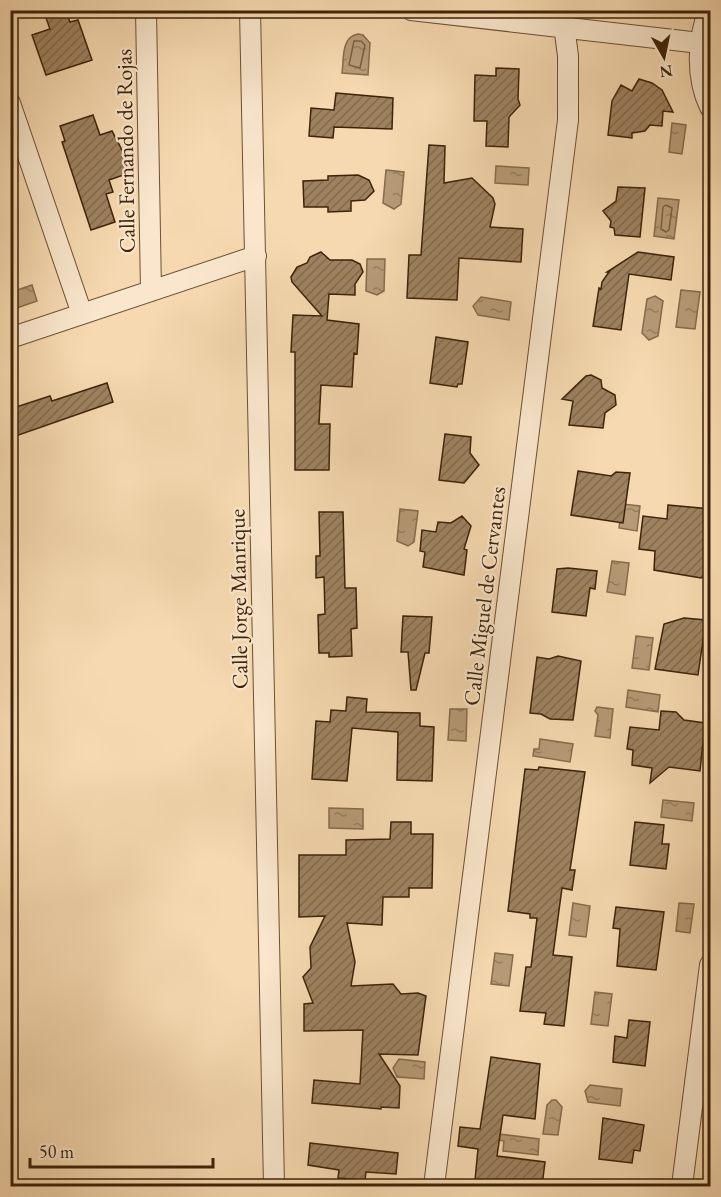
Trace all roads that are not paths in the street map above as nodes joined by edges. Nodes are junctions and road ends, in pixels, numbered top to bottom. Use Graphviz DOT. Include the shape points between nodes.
graph roads {
  1 [pos="146,10"];
  2 [pos="250,10"];
  3 [pos="411,10"];
  4 [pos="709,10"];
  5 [pos="564,19"];
  6 [pos="700,43"];
  7 [pos="10,103"];
  8 [pos="711,107"];
  9 [pos="256,256"];
  10 [pos="151,291"];
  11 [pos="82,314"];
  12 [pos="10,338"];
  13 [pos="711,965"];
  14 [pos="274,1186"];
  15 [pos="434,1186"];
  16 [pos="682,1186"];
  1 -- 10 [label="street, Calle Fernando de Rojas"];
  2 -- 9 [label="street, Calle Jorge Manrique"];
  3 -- 5 [label="street"];
  4 -- 6 [label="street"];
  5 -- 6 [label="street"];
  5 -- 15 [label="street, Calle Miguel de Cervantes" via="568,120"];
  6 -- 8 [label="street" via="700,75"];
  7 -- 11 [label="street"];
  9 -- 10 [label="street"];
  9 -- 14 [label="street, Calle Jorge Manrique"];
  10 -- 11 [label="street"];
  11 -- 12 [label="street"];
  13 -- 16 [label="street"];
}
